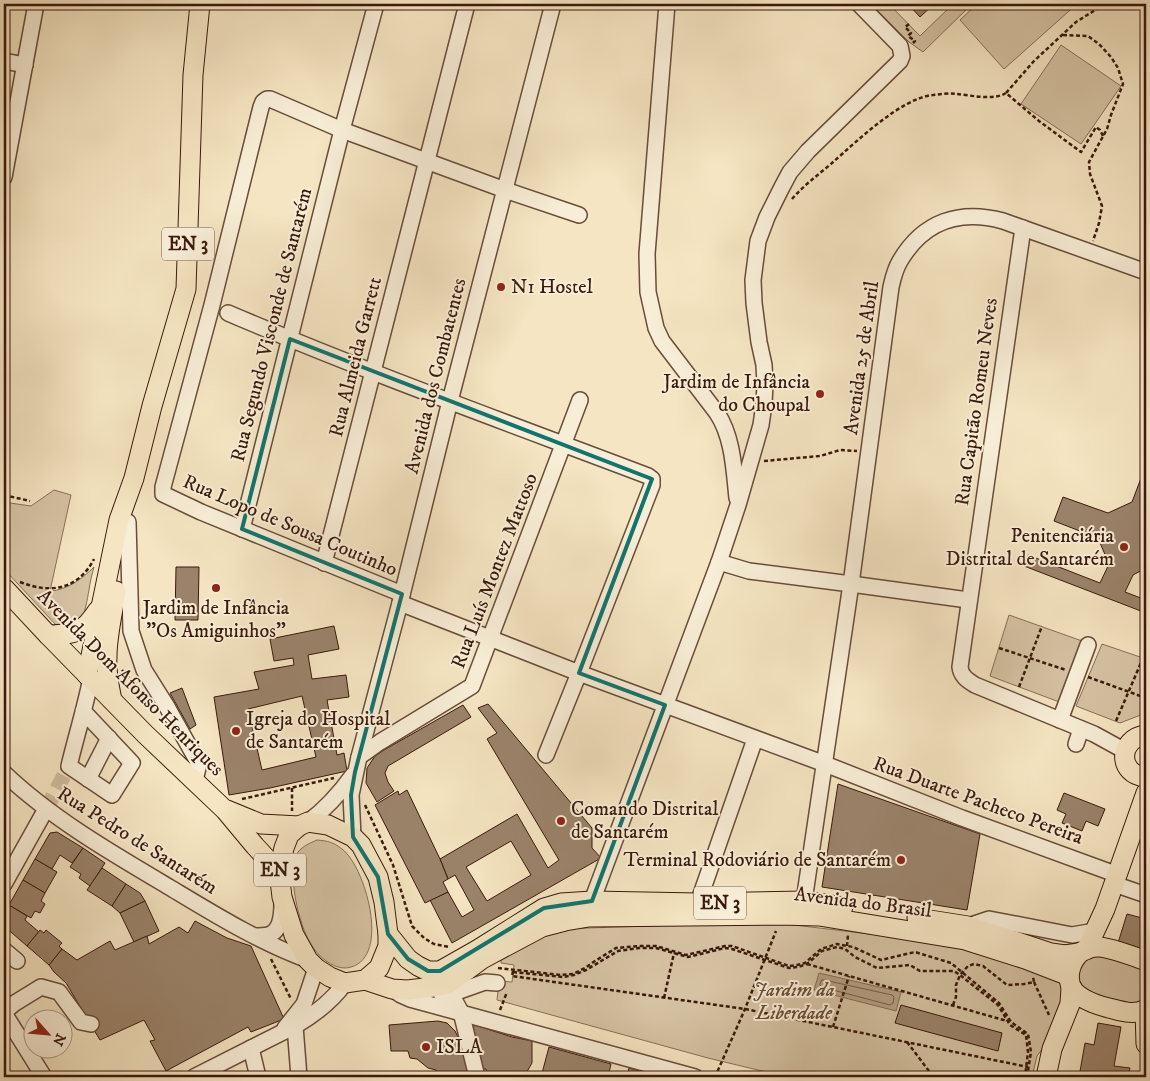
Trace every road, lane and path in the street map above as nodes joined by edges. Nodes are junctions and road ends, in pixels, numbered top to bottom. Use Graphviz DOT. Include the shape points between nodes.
graph roads {
  1 [pos="36,4"];
  2 [pos="200,4"];
  3 [pos="376,4"];
  4 [pos="467,4"];
  5 [pos="553,4"];
  6 [pos="667,4"];
  7 [pos="859,4"];
  8 [pos="1105,4"];
  9 [pos="1063,35"];
  10 [pos="4,61"];
  11 [pos="25,65"];
  12 [pos="1006,93"];
  13 [pos="342,130"];
  14 [pos="1103,136"];
  15 [pos="427,162"];
  16 [pos="4,177"];
  17 [pos="505,190"];
  18 [pos="790,202"];
  19 [pos="579,215"];
  20 [pos="1099,225"];
  21 [pos="1023,228"];
  22 [pos="1146,272"];
  23 [pos="228,313"];
  24 [pos="290,339"];
  25 [pos="372,371"];
  26 [pos="580,400"];
  27 [pos="450,401"];
  28 [pos="564,444"];
  29 [pos="869,451"];
  30 [pos="750,463"];
  31 [pos="134,478"];
  32 [pos="5,495"];
  33 [pos="30,501"];
  34 [pos="4,505"];
  35 [pos="738,505"];
  36 [pos="128,522"];
  37 [pos="242,529"];
  38 [pos="95,556"];
  39 [pos="719,562"];
  40 [pos="324,563"];
  41 [pos="851,584"];
  42 [pos="11,585"];
  43 [pos="401,599"];
  44 [pos="968,600"];
  45 [pos="101,606"];
  46 [pos="1042,626"];
  47 [pos="48,635"];
  48 [pos="490,639"];
  49 [pos="1088,646"];
  50 [pos="999,648"];
  51 [pos="1030,658"];
  52 [pos="1143,658"];
  53 [pos="580,673"];
  54 [pos="1078,674"];
  55 [pos="89,677"];
  56 [pos="1019,687"];
  57 [pos="1130,692"];
  58 [pos="1146,698"];
  59 [pos="112,700"];
  60 [pos="664,705"];
  61 [pos="83,711"];
  62 [pos="1060,720"];
  63 [pos="1116,721"];
  64 [pos="1087,732"];
  65 [pos="1146,735"];
  66 [pos="109,738"];
  67 [pos="755,739"];
  68 [pos="1076,744"];
  69 [pos="1125,750"];
  70 [pos="546,755"];
  71 [pos="825,764"];
  72 [pos="357,765"];
  73 [pos="4,772"];
  74 [pos="1142,777"];
  75 [pos="337,778"];
  76 [pos="88,779"];
  77 [pos="195,780"];
  78 [pos="292,788"];
  79 [pos="1146,793"];
  80 [pos="351,794"];
  81 [pos="231,805"];
  82 [pos="292,808"];
  83 [pos="46,809"];
  84 [pos="1137,822"];
  85 [pos="303,824"];
  86 [pos="353,837"];
  87 [pos="279,872"];
  88 [pos="1116,879"];
  89 [pos="4,884"];
  90 [pos="1146,895"];
  91 [pos="282,896"];
  92 [pos="592,901"];
  93 [pos="804,901"];
  94 [pos="698,903"];
  95 [pos="1105,909"];
  96 [pos="780,915"];
  97 [pos="968,926"];
  98 [pos="1095,932"];
  99 [pos="388,934"];
  100 [pos="848,934"];
  101 [pos="255,936"];
  102 [pos="455,945"];
  103 [pos="847,946"];
  104 [pos="1106,948"];
  105 [pos="4,950"];
  106 [pos="1083,951"];
  107 [pos="674,953"];
  108 [pos="269,954"];
  109 [pos="482,959"];
  110 [pos="765,959"];
  111 [pos="17,961"];
  112 [pos="1146,961"];
  113 [pos="312,964"];
  114 [pos="807,964"];
  115 [pos="513,971"];
  116 [pos="961,973"];
  117 [pos="1032,975"];
  118 [pos="848,978"];
  119 [pos="365,980"];
  120 [pos="1034,982"];
  121 [pos="1070,982"];
  122 [pos="345,983"];
  123 [pos="503,984"];
  124 [pos="392,989"];
  125 [pos="449,989"];
  126 [pos="664,998"];
  127 [pos="420,1001"];
  128 [pos="294,1005"];
  129 [pos="952,1006"];
  130 [pos="745,1009"];
  131 [pos="1146,1009"];
  132 [pos="460,1012"];
  133 [pos="4,1013"];
  134 [pos="498,1017"];
  135 [pos="1008,1021"];
  136 [pos="91,1024"];
  137 [pos="1063,1024"];
  138 [pos="296,1026"];
  139 [pos="834,1027"];
  140 [pos="279,1034"];
  141 [pos="907,1042"];
  142 [pos="1146,1044"];
  143 [pos="251,1048"];
  144 [pos="1028,1067"];
  145 [pos="44,1077"];
  146 [pos="194,1077"];
  147 [pos="258,1077"];
  148 [pos="299,1077"];
  149 [pos="477,1077"];
  150 [pos="695,1077"];
  151 [pos="715,1077"];
  152 [pos="938,1077"];
  153 [pos="1026,1077"];
  154 [pos="1046,1077"];
  1 -- 11 [label="street"];
  2 -- 31 [label="main road, EN 3" via="193,75 186,289"];
  3 -- 13 [label="street, Rua Segundo Visconde de Santarém"];
  4 -- 15 [label="street, Rua Almeida Garrett"];
  5 -- 17 [label="street, Avenida dos Combatentes"];
  6 -- 35 [label="street" via="647,254 648,292 660,338 725,426"];
  7 -- 30 [label="street" via="905,50 900,61 798,162 762,230 753,280 764,365 764,404"];
  8 -- 9 [label="path" via="1076,22"];
  9 -- 12 [label="path"];
  9 -- 14 [label="path" via="1088,36 1099,44 1118,68 1123,84"];
  10 -- 11 [label="street"];
  11 -- 16 [label="street"];
  12 -- 14 [label="path" via="1081,152 1096,127"];
  12 -- 18 [label="path" via="1000,96 931,95 913,101 858,140"];
  13 -- 15 [label="street"];
  13 -- 24 [label="street, Rua Segundo Visconde de Santarém"];
  13 -- 37 [label="street, Rua Lopo de Sousa Coutinho" via="270,99 263,102 163,487 163,494"];
  14 -- 20 [label="path" via="1088,162 1102,206"];
  15 -- 17 [label="street"];
  15 -- 25 [label="street, Rua Almeida Garrett"];
  17 -- 19 [label="street"];
  17 -- 27 [label="street, Avenida dos Combatentes"];
  21 -- 22 [label="street, Avenida 25 de Abril"];
  21 -- 29 [label="street, Avenida 25 de Abril" via="989,217 946,220 920,236 899,261 891,287"];
  21 -- 44 [label="street, Rua Capitão Romeu Neves"];
  23 -- 24 [label="street"];
  24 -- 25 [label="street"];
  24 -- 37 [label="street, Rua Segundo Visconde de Santarém"];
  25 -- 27 [label="street"];
  25 -- 40 [label="street, Rua Almeida Garrett"];
  26 -- 28 [label="street, Rua Luís Montez Mattoso"];
  27 -- 28 [label="street"];
  27 -- 43 [label="street, Avenida dos Combatentes"];
  28 -- 48 [label="street, Rua Luís Montez Mattoso"];
  28 -- 53 [label="street" via="652,479"];
  29 -- 30 [label="path" via="840,450 820,456"];
  29 -- 41 [label="street, Avenida 25 de Abril"];
  30 -- 35 [label="street"];
  31 -- 36 [label="main road, EN 3"];
  31 -- 45 [label="main road, EN 3" via="119,520"];
  32 -- 33 [label="path"];
  32 -- 34 [label="path"];
  35 -- 39 [label="street"];
  36 -- 59 [label="main road, EN 3" via="107,645"];
  36 -- 77 [label="street" via="131,630 144,670 198,764"];
  37 -- 40 [label="street, Rua Lopo de Sousa Coutinho"];
  38 -- 42 [label="path" via="87,570 69,584 52,589"];
  39 -- 41 [label="street" via="749,571"];
  39 -- 60 [label="street"];
  40 -- 43 [label="street, Rua Lopo de Sousa Coutinho"];
  41 -- 44 [label="street"];
  41 -- 71 [label="street, Avenida 25 de Abril"];
  42 -- 47 [label="main road, Avenida Dom Afonso Henriques"];
  43 -- 48 [label="street, Rua Lopo de Sousa Coutinho"];
  43 -- 72 [label="street, Avenida dos Combatentes"];
  44 -- 62 [label="street, Rua Capitão Romeu Neves" via="960,667 962,675 975,685"];
  45 -- 47 [label="main road" via="79,631"];
  45 -- 55 [label="main road, EN 3"];
  46 -- 51 [label="path"];
  47 -- 55 [label="main road, Avenida Dom Afonso Henriques"];
  48 -- 53 [label="street, Rua Lopo de Sousa Coutinho"];
  48 -- 72 [label="street, Rua Luís Montez Mattoso" via="472,686 380,742"];
  49 -- 54 [label="street"];
  50 -- 51 [label="path"];
  51 -- 54 [label="path"];
  51 -- 56 [label="path"];
  52 -- 57 [label="path"];
  53 -- 60 [label="street, Rua Duarte Pacheco Pereira"];
  53 -- 70 [label="street"];
  54 -- 57 [label="path"];
  54 -- 62 [label="street"];
  55 -- 59 [label="main road, Avenida Dom Afonso Henriques / EN 3"];
  55 -- 61 [label="street"];
  57 -- 58 [label="path"];
  57 -- 63 [label="path"];
  59 -- 77 [label="main road, Avenida Dom Afonso Henriques / EN 3"];
  60 -- 67 [label="street, Rua Duarte Pacheco Pereira"];
  60 -- 92 [label="street"];
  61 -- 66 [label="street"];
  61 -- 76 [label="street" via="69,766"];
  62 -- 64 [label="street, Rua Capitão Romeu Neves"];
  64 -- 68 [label="street"];
  64 -- 69 [label="street, Rua Capitão Romeu Neves"];
  65 -- 69 [label="main road" via="1132,739"];
  66 -- 76 [label="street"];
  66 -- 76 [label="street" via="132,762 112,795"];
  67 -- 71 [label="street, Rua Duarte Pacheco Pereira"];
  67 -- 94 [label="street"];
  69 -- 74 [label="main road" via="1128,768"];
  71 -- 88 [label="street, Rua Duarte Pacheco Pereira"];
  71 -- 93 [label="street, Avenida 25 de Abril"];
  72 -- 80 [label="street, Avenida dos Combatentes"];
  72 -- 85 [label="street" via="338,795 318,815"];
  73 -- 83 [label="street, Rua Pedro de Santarém"];
  74 -- 84 [label="main road"];
  75 -- 78 [label="path"];
  77 -- 81 [label="main road, Avenida Dom Afonso Henriques / EN 3"];
  78 -- 81 [label="path"];
  78 -- 82 [label="path"];
  79 -- 84 [label="main road"];
  80 -- 86 [label="street, Avenida dos Combatentes"];
  80 -- 102 [label="path" via="366,806 393,864 412,926 434,944 448,948"];
  81 -- 85 [label="main road, Avenida Dom Afonso Henriques / EN 3" via="261,824"];
  81 -- 87 [label="main road, Avenida Dom Afonso Henriques / EN 3" via="254,846"];
  83 -- 89 [label="street"];
  83 -- 101 [label="street, Rua Pedro de Santarém" via="124,860"];
  84 -- 88 [label="main road"];
  85 -- 86 [label="main road, EN 3" via="328,825"];
  85 -- 87 [label="main road, EN 3" via="289,835"];
  86 -- 99 [label="main road, EN 3" via="361,845 378,877"];
  87 -- 91 [label="main road, EN 3"];
  88 -- 90 [label="street, Rua Duarte Pacheco Pereira"];
  88 -- 95 [label="main road"];
  91 -- 101 [label="street" via="282,917 277,927 269,935"];
  91 -- 113 [label="main road, EN 3" via="294,935"];
  92 -- 94 [label="main road, Avenida do Brasil / EN 3"];
  92 -- 99 [label="main road, Avenida do Brasil / EN 3" via="544,908 440,971 428,971 408,959"];
  93 -- 94 [label="main road, Avenida do Brasil / EN 3"];
  93 -- 97 [label="main road, Avenida do Brasil / EN 3"];
  95 -- 98 [label="main road"];
  95 -- 104 [label="main road" via="1102,931"];
  96 -- 109 [label="main road, Avenida do Brasil / EN 3" via="581,918 542,927"];
  96 -- 110 [label="path"];
  96 -- 121 [label="main road, Avenida do Brasil / EN 3" via="819,916 965,940 1026,959"];
  97 -- 98 [label="street" via="989,919 1072,935"];
  97 -- 106 [label="main road, Avenida do Brasil / EN 3" via="1051,954"];
  98 -- 106 [label="main road"];
  99 -- 119 [label="main road, EN 3" via="388,946 379,968"];
  100 -- 103 [label="path"];
  101 -- 113 [label="street, Rua Pedro de Santarém"];
  103 -- 110 [label="path" via="837,944 821,949 805,963 797,965"];
  103 -- 116 [label="path" via="881,960 915,952 951,963"];
  104 -- 106 [label="main road, EN 3"];
  104 -- 112 [label="main road, EN 3"];
  105 -- 111 [label="street"];
  106 -- 121 [label="main road" via="1070,967"];
  107 -- 110 [label="path" via="688,957 725,948"];
  107 -- 115 [label="path" via="656,948 618,951 586,970 563,977"];
  107 -- 126 [label="path"];
  108 -- 128 [label="path"];
  109 -- 115 [label="path" via="487,967"];
  109 -- 125 [label="main road, Avenida do Brasil / EN 3"];
  110 -- 114 [label="path" via="789,968"];
  110 -- 115 [label="path" via="732,946 686,955 656,946 639,946 616,948 573,974"];
  110 -- 130 [label="path"];
  113 -- 122 [label="main road"];
  113 -- 140 [label="street" via="304,1004"];
  114 -- 116 [label="path" via="822,951 837,947 877,968 910,965 920,971"];
  114 -- 118 [label="path"];
  115 -- 126 [label="path" via="512,976"];
  116 -- 120 [label="path" via="974,964 983,966 1007,985"];
  116 -- 129 [label="path"];
  116 -- 135 [label="path" via="998,1005"];
  116 -- 144 [label="path" via="999,1003 1011,1022 1028,1034 1031,1052"];
  117 -- 120 [label="path"];
  118 -- 129 [label="path"];
  118 -- 139 [label="path"];
  119 -- 122 [label="main road, EN 3"];
  119 -- 124 [label="main road, Avenida do Brasil / EN 3"];
  120 -- 137 [label="path" via="1050,1018"];
  121 -- 131 [label="main road, EN 3" via="1081,998 1110,1009 1126,1013"];
  121 -- 137 [label="main road" via="1070,1004"];
  122 -- 138 [label="street" via="330,1000"];
  123 -- 125 [label="street" via="485,982"];
  123 -- 134 [label="path"];
  124 -- 125 [label="main road, Avenida do Brasil / EN 3"];
  124 -- 127 [label="street"];
  125 -- 127 [label="street"];
  125 -- 132 [label="street"];
  126 -- 130 [label="path"];
  127 -- 132 [label="street"];
  129 -- 135 [label="path"];
  130 -- 139 [label="path"];
  130 -- 151 [label="path"];
  131 -- 142 [label="main road, EN 3"];
  132 -- 149 [label="street"];
  132 -- 150 [label="street"];
  133 -- 136 [label="street" via="41,987 59,992 82,1022"];
  133 -- 145 [label="street"];
  135 -- 144 [label="path" via="1026,1035"];
  137 -- 154 [label="main road" via="1052,1049"];
  138 -- 140 [label="street"];
  138 -- 148 [label="street"];
  139 -- 141 [label="path"];
  140 -- 143 [label="street"];
  141 -- 144 [label="path"];
  141 -- 152 [label="path" via="929,1071"];
  143 -- 146 [label="street"];
  143 -- 147 [label="street"];
  144 -- 153 [label="path"];
}
